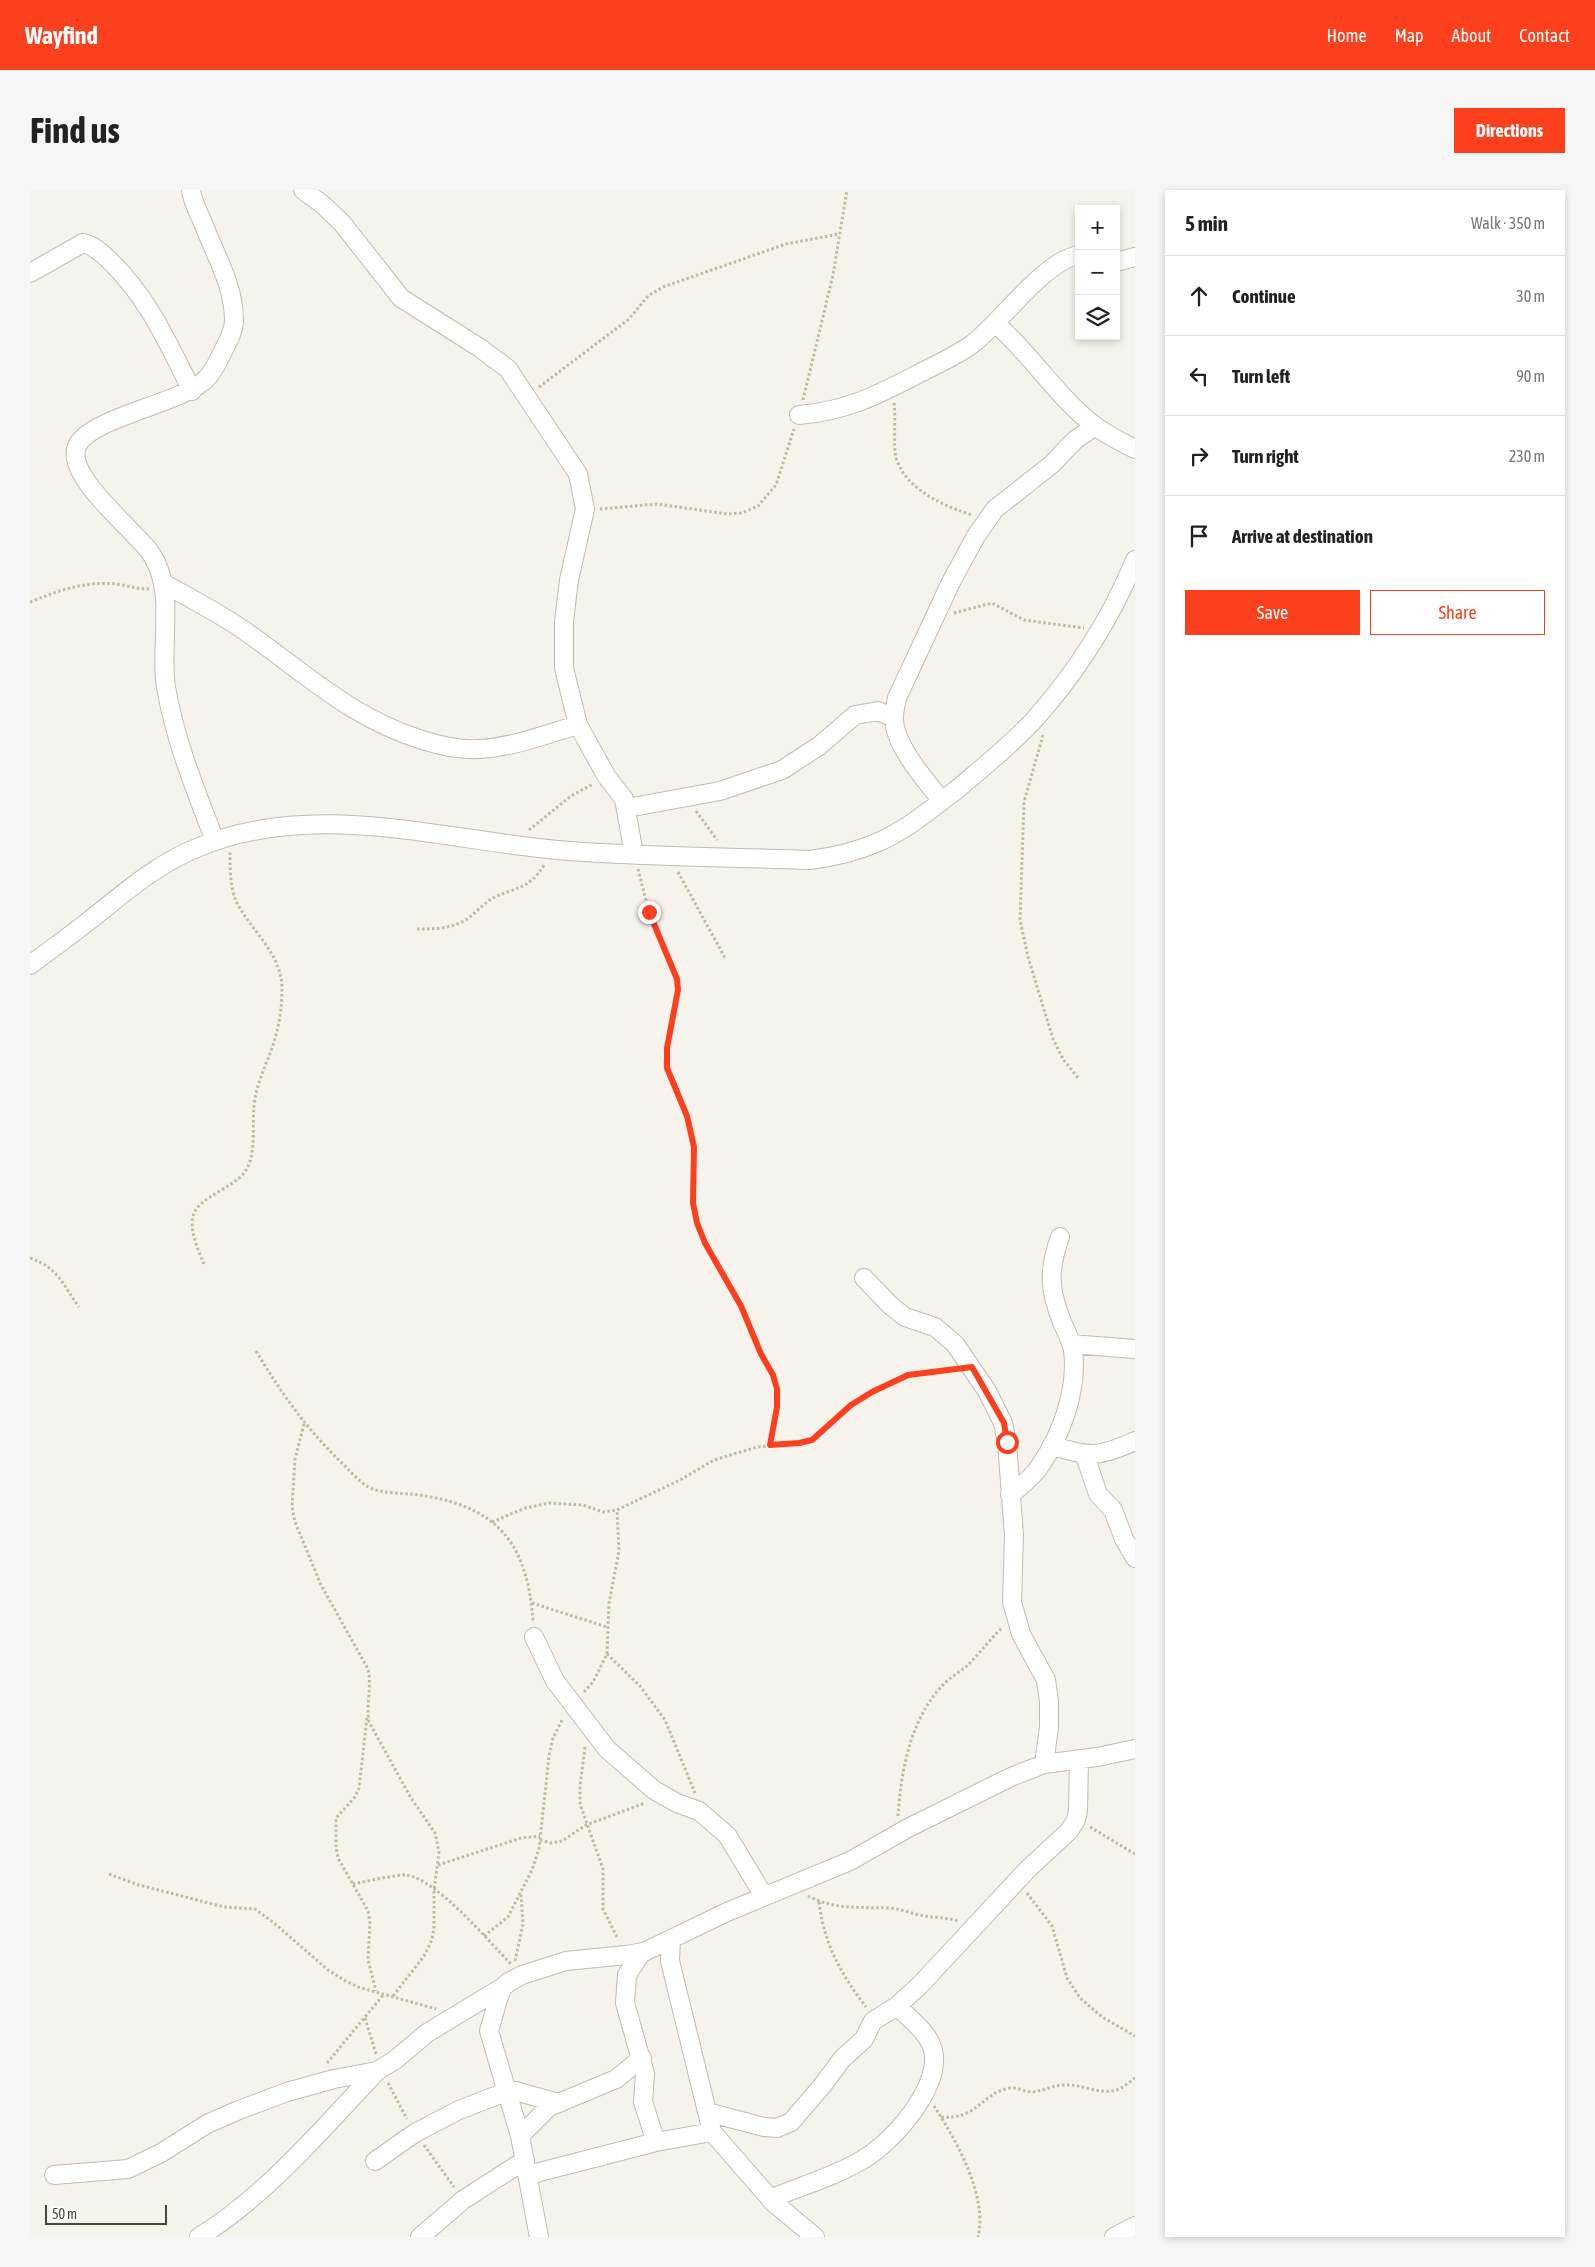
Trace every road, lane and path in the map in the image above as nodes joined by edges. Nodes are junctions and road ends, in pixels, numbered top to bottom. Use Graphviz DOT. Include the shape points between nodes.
graph roads {
  1 [pos="191,190"];
  2 [pos="303,190"];
  3 [pos="847,190"];
  4 [pos="839,234"];
  5 [pos="1075,256"];
  6 [pos="1135,257"];
  7 [pos="1120,261"];
  8 [pos="30,273"];
  9 [pos="994,323"];
  10 [pos="891,388"];
  11 [pos="192,391"];
  12 [pos="527,397"];
  13 [pos="799,415"];
  14 [pos="1095,426"];
  15 [pos="1135,449"];
  16 [pos="585,509"];
  17 [pos="987,520"];
  18 [pos="1134,565"];
  19 [pos="164,586"];
  20 [pos="30,602"];
  21 [pos="937,615"];
  22 [pos="1099,631"];
  23 [pos="894,718"];
  24 [pos="578,725"];
  25 [pos="1043,733"];
  26 [pos="607,777"];
  27 [pos="688,796"];
  28 [pos="942,801"];
  29 [pos="627,808"];
  30 [pos="223,839"];
  31 [pos="511,845"];
  32 [pos="553,849"];
  33 [pos="634,854"];
  34 [pos="670,855"];
  35 [pos="736,858"];
  36 [pos="416,929"];
  37 [pos="725,958"];
  38 [pos="30,965"];
  39 [pos="1078,1078"];
  40 [pos="1060,1238"];
  41 [pos="30,1258"];
  42 [pos="204,1264"];
  43 [pos="864,1278"];
  44 [pos="79,1307"];
  45 [pos="1071,1344"];
  46 [pos="1135,1349"];
  47 [pos="256,1351"];
  48 [pos="972,1367"];
  49 [pos="304,1424"];
  50 [pos="1135,1440"];
  51 [pos="770,1445"];
  52 [pos="1052,1445"];
  53 [pos="1085,1456"];
  54 [pos="1010,1495"];
  55 [pos="617,1510"];
  56 [pos="492,1522"];
  57 [pos="1135,1558"];
  58 [pos="532,1603"];
  59 [pos="1015,1616"];
  60 [pos="608,1627"];
  61 [pos="534,1637"];
  62 [pos="607,1654"];
  63 [pos="571,1704"];
  64 [pos="368,1714"];
  65 [pos="587,1724"];
  66 [pos="1135,1749"];
  67 [pos="1079,1759"];
  68 [pos="1044,1764"];
  69 [pos="661,1795"];
  70 [pos="699,1811"];
  71 [pos="1076,1820"];
  72 [pos="586,1826"];
  73 [pos="897,1834"];
  74 [pos="540,1838"];
  75 [pos="1135,1854"];
  76 [pos="438,1865"];
  77 [pos="108,1874"];
  78 [pos="1017,1881"];
  79 [pos="353,1884"];
  80 [pos="793,1886"];
  81 [pos="434,1890"];
  82 [pos="521,1894"];
  83 [pos="764,1896"];
  84 [pos="819,1902"];
  85 [pos="974,1928"];
  86 [pos="484,1936"];
  87 [pos="671,1939"];
  88 [pos="634,1954"];
  89 [pos="503,1988"];
  90 [pos="376,1992"];
  91 [pos="384,1994"];
  92 [pos="392,1996"];
  93 [pos="897,2006"];
  94 [pos="456,2016"];
  95 [pos="365,2018"];
  96 [pos="876,2018"];
  97 [pos="1135,2036"];
  98 [pos="642,2058"];
  99 [pos="322,2068"];
  100 [pos="379,2070"];
  101 [pos="1135,2078"];
  102 [pos="508,2090"];
  103 [pos="925,2091"];
  104 [pos="558,2103"];
  105 [pos="707,2112"];
  106 [pos="941,2117"];
  107 [pos="712,2132"];
  108 [pos="415,2133"];
  109 [pos="520,2136"];
  110 [pos="656,2142"];
  111 [pos="375,2161"];
  112 [pos="526,2167"];
  113 [pos="54,2175"];
  114 [pos="770,2199"];
  115 [pos="463,2200"];
  116 [pos="1135,2226"];
  117 [pos="199,2237"];
  118 [pos="420,2237"];
  119 [pos="539,2237"];
  120 [pos="815,2237"];
  121 [pos="978,2237"];
  122 [pos="1114,2237"];
  1 -- 11 [label="street" via="226,277 234,322 220,358"];
  2 -- 12 [label="street" via="342,223 401,298 498,360"];
  3 -- 4 [label="path"];
  4 -- 12 [label="path" via="786,244 663,287 648,296 629,319"];
  4 -- 13 [label="path" via="815,357"];
  5 -- 9 [label="street" via="1062,260"];
  6 -- 7 [label="street"];
  8 -- 11 [label="street" via="83,243 100,252 140,293"];
  9 -- 10 [label="street" via="971,345"];
  9 -- 14 [label="street"];
  10 -- 13 [label="street" via="826,413"];
  10 -- 17 [label="path" via="896,416 896,457 904,474 927,495"];
  11 -- 19 [label="street" via="103,425 80,440 76,447 75,456 82,474 152,554"];
  12 -- 16 [label="street" via="578,474"];
  13 -- 16 [label="path" via="776,485 758,506 742,513 727,514 657,504"];
  14 -- 15 [label="street"];
  14 -- 17 [label="street" via="995,509"];
  16 -- 24 [label="street" via="569,580 564,621 564,668"];
  17 -- 21 [label="street" via="951,582"];
  18 -- 22 [label="street"];
  19 -- 20 [label="path" via="146,589 88,584 65,588"];
  19 -- 24 [label="street" via="239,627 354,710 394,731 447,748 479,749"];
  19 -- 30 [label="street" via="163,664 166,689 186,766"];
  21 -- 22 [label="path" via="992,604 1024,620"];
  21 -- 23 [label="street" via="897,698"];
  22 -- 28 [label="street" via="1034,719 997,757"];
  23 -- 27 [label="street" via="878,711 855,715 819,746 782,770 720,791"];
  23 -- 28 [label="street" via="906,751"];
  24 -- 26 [label="street"];
  25 -- 39 [label="path" via="1024,802 1020,920 1053,1039"];
  26 -- 29 [label="street"];
  26 -- 31 [label="path" via="571,796"];
  27 -- 29 [label="street"];
  27 -- 35 [label="path" via="714,837"];
  28 -- 35 [label="street" via="906,828 876,843 840,855 810,860"];
  29 -- 33 [label="street"];
  30 -- 31 [label="street" via="268,828 349,824"];
  30 -- 38 [label="street" via="198,847 161,866"];
  30 -- 42 [label="path" via="235,899 271,952 280,973 282,989 274,1043 261,1075 254,1105 252,1153 245,1172 202,1203 194,1214 193,1236"];
  31 -- 32 [label="street"];
  32 -- 33 [label="street"];
  32 -- 36 [label="path" via="540,871 520,889 493,898 463,922 443,929"];
  33 -- 34 [label="street"];
  33 -- 51 [label="path" via="649,912 677,979 667,1068 687,1116 694,1147 693,1194 697,1223 773,1375 777,1407"];
  34 -- 35 [label="street"];
  34 -- 37 [label="path"];
  40 -- 45 [label="street" via="1050,1269 1051,1291"];
  41 -- 44 [label="path" via="59,1275"];
  43 -- 48 [label="street" via="905,1316 935,1327 948,1336"];
  45 -- 46 [label="street"];
  45 -- 52 [label="street" via="1074,1368 1068,1402"];
  47 -- 49 [label="path"];
  48 -- 51 [label="path" via="908,1375 851,1405 812,1440"];
  48 -- 54 [label="street" via="1004,1423"];
  49 -- 56 [label="path" via="361,1482 374,1490 445,1500"];
  49 -- 64 [label="path" via="295,1459 292,1507 295,1522 321,1585 368,1669"];
  50 -- 53 [label="street" via="1112,1451"];
  51 -- 55 [label="path" via="714,1460 687,1477"];
  52 -- 53 [label="street"];
  52 -- 54 [label="street" via="1040,1466"];
  53 -- 57 [label="street" via="1098,1494 1113,1510"];
  54 -- 59 [label="street"];
  55 -- 56 [label="path" via="603,1512 583,1505 550,1503 525,1508"];
  55 -- 60 [label="path" via="619,1551 608,1603"];
  56 -- 58 [label="path" via="506,1533 517,1552"];
  58 -- 60 [label="path"];
  58 -- 61 [label="path"];
  59 -- 68 [label="street" via="1048,1690 1049,1727"];
  59 -- 73 [label="path" via="968,1664 942,1685 926,1706 916,1725 904,1766"];
  60 -- 62 [label="path"];
  61 -- 63 [label="street" via="555,1681"];
  62 -- 63 [label="path" via="593,1682"];
  62 -- 70 [label="path" via="640,1686 665,1720 696,1794"];
  63 -- 65 [label="street"];
  63 -- 74 [label="path" via="553,1738"];
  64 -- 76 [label="path" via="411,1798 435,1834"];
  64 -- 79 [label="path" via="360,1788 336,1818 335,1827 338,1858"];
  65 -- 69 [label="street" via="624,1766"];
  65 -- 72 [label="path" via="580,1786 580,1804"];
  66 -- 67 [label="street"];
  67 -- 68 [label="street"];
  67 -- 71 [label="street"];
  68 -- 73 [label="street" via="995,1784"];
  69 -- 70 [label="street"];
  69 -- 72 [label="path"];
  70 -- 83 [label="street" via="727,1835"];
  71 -- 75 [label="path"];
  71 -- 78 [label="street"];
  72 -- 74 [label="path" via="562,1841 551,1843"];
  72 -- 88 [label="path" via="603,1869 606,1918"];
  73 -- 80 [label="street" via="850,1861"];
  74 -- 76 [label="path" via="530,1835"];
  74 -- 82 [label="path" via="532,1870"];
  76 -- 81 [label="path"];
  77 -- 90 [label="path" via="224,1907 255,1909 328,1970 358,1987"];
  78 -- 85 [label="street"];
  78 -- 97 [label="path" via="1052,1926 1067,1978 1080,1998 1102,2017"];
  79 -- 81 [label="path" via="406,1875"];
  79 -- 90 [label="path" via="368,1911 368,1960"];
  80 -- 83 [label="street"];
  80 -- 84 [label="path"];
  81 -- 86 [label="path"];
  81 -- 92 [label="path" via="432,1940 424,1956"];
  82 -- 86 [label="path" via="508,1917"];
  82 -- 86 [label="path" via="523,1924 513,1966"];
  83 -- 87 [label="street"];
  84 -- 85 [label="path" via="853,1908 902,1909 920,1915 949,1918"];
  84 -- 96 [label="path" via="832,1954 852,1988"];
  85 -- 93 [label="street"];
  87 -- 88 [label="street"];
  87 -- 105 [label="street" via="670,1961"];
  88 -- 89 [label="street" via="566,1961 522,1975"];
  88 -- 98 [label="street" via="627,1974 625,2002"];
  89 -- 94 [label="street"];
  89 -- 102 [label="street" via="489,2031"];
  90 -- 91 [label="path"];
  91 -- 92 [label="path"];
  91 -- 95 [label="path"];
  92 -- 94 [label="path"];
  93 -- 96 [label="street"];
  93 -- 103 [label="street" via="933,2048 933,2076"];
  94 -- 100 [label="street" via="427,2033"];
  95 -- 99 [label="path"];
  95 -- 100 [label="path"];
  96 -- 105 [label="street" via="864,2039 842,2059 791,2122 777,2128 764,2127"];
  98 -- 104 [label="street" via="616,2079"];
  98 -- 110 [label="street" via="646,2082 642,2102"];
  100 -- 108 [label="path"];
  100 -- 113 [label="street" via="287,2092 239,2110 128,2169"];
  100 -- 117 [label="street" via="272,2179 225,2220"];
  101 -- 106 [label="path" via="1117,2090 1072,2085 1030,2092 1007,2088 972,2112 957,2117"];
  102 -- 104 [label="street"];
  102 -- 108 [label="street"];
  102 -- 109 [label="street"];
  103 -- 106 [label="path"];
  103 -- 114 [label="street" via="911,2115 864,2159"];
  104 -- 109 [label="street" via="539,2116"];
  105 -- 107 [label="street"];
  106 -- 121 [label="path" via="978,2194 981,2214"];
  107 -- 110 [label="street"];
  107 -- 114 [label="street"];
  108 -- 111 [label="street"];
  108 -- 115 [label="path"];
  109 -- 112 [label="street"];
  110 -- 112 [label="street"];
  112 -- 115 [label="street"];
  112 -- 119 [label="street"];
  114 -- 120 [label="street"];
  115 -- 118 [label="street"];
  116 -- 122 [label="street"];
}
